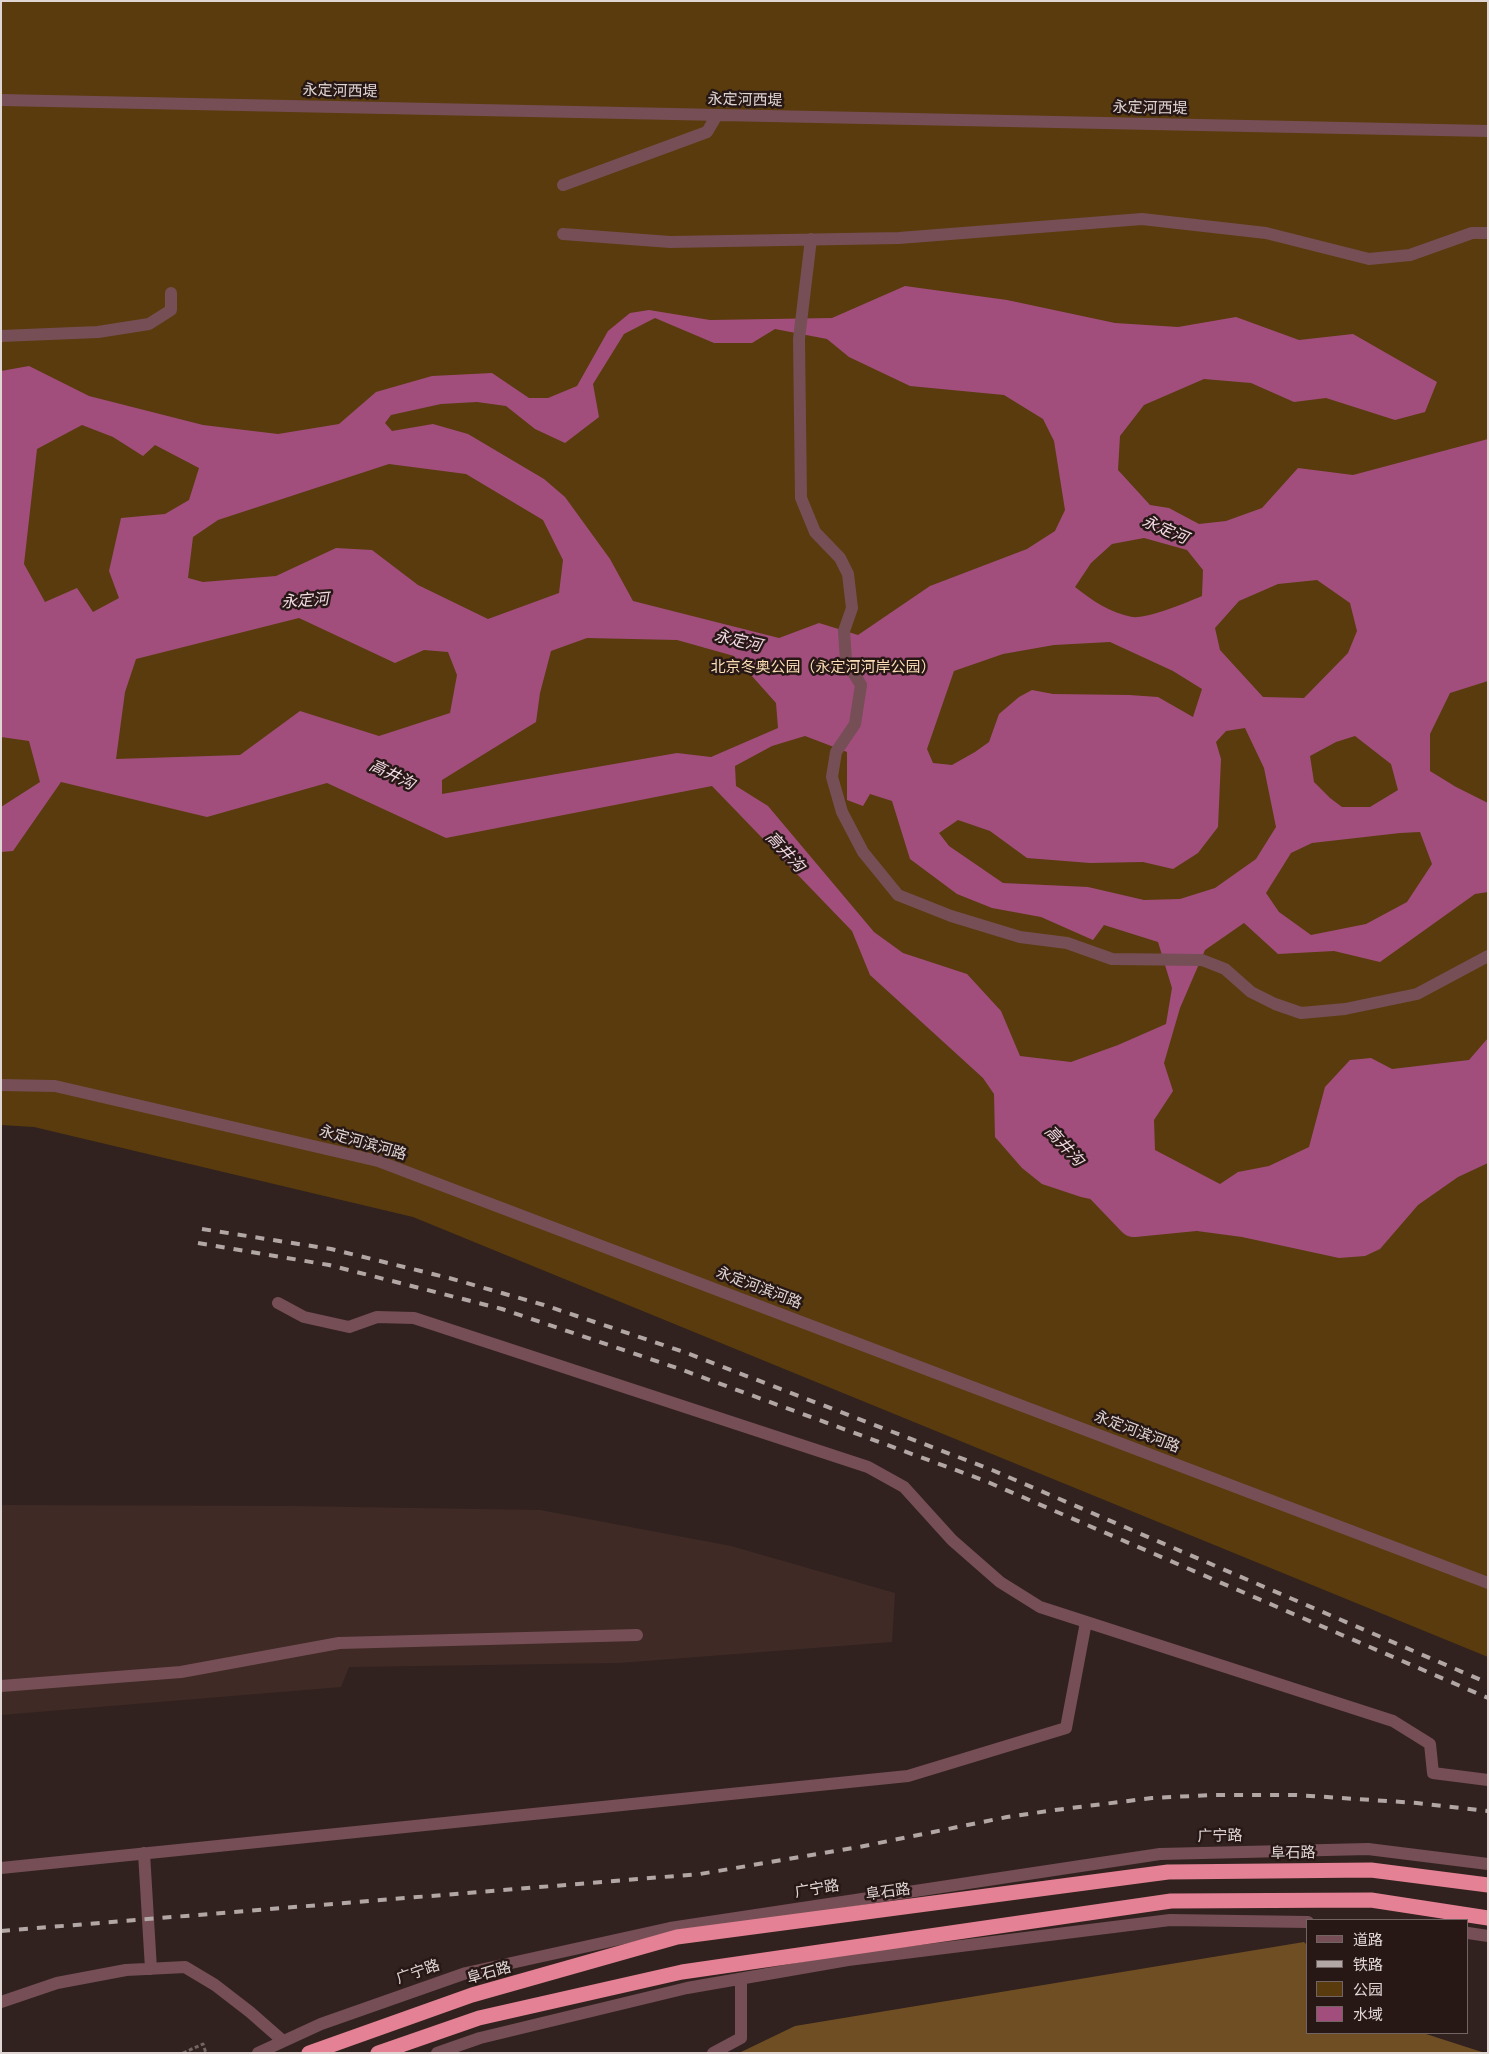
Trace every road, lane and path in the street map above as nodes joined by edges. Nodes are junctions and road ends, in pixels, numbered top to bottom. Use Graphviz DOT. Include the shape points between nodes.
graph roads {
  1 [pos="1,100"];
  2 [pos="717,115"];
  3 [pos="1488,131"];
  4 [pos="562,185"];
  5 [pos="1488,232"];
  6 [pos="563,234"];
  7 [pos="811,240"];
  8 [pos="171,293"];
  9 [pos="1,336"];
  10 [pos="1488,956"];
  11 [pos="1,1085"];
  12 [pos="278,1303"];
  13 [pos="1488,1583"];
  14 [pos="1086,1622"];
  15 [pos="637,1635"];
  16 [pos="1,1686"];
  17 [pos="1488,1780"];
  18 [pos="144,1853"];
  19 [pos="1488,1864"];
  20 [pos="1,1868"];
  21 [pos="1488,1885"];
  22 [pos="1488,1918"];
  23 [pos="1306,1922"];
  24 [pos="1469,1933"];
  25 [pos="1488,1936"];
  26 [pos="151,1969"];
  27 [pos="741,1979"];
  28 [pos="1,2002"];
  29 [pos="283,2041"];
  30 [pos="183,2053"];
  31 [pos="206,2053"];
  32 [pos="258,2053"];
  33 [pos="309,2053"];
  34 [pos="378,2053"];
  35 [pos="437,2053"];
  36 [pos="713,2053"];
  1 -- 2 [label="street, 永定河西堤"];
  2 -- 3 [label="street, 永定河西堤"];
  2 -- 4 [label="street" via="707,132"];
  5 -- 7 [label="street" via="1472,233 1410,256 1369,259 1266,233 1142,218 898,238"];
  6 -- 7 [label="street" via="670,242"];
  7 -- 10 [label="street" via="799,339 801,498 815,532 840,558 848,574 852,608 844,631 846,661 861,686 855,724 836,752 832,777 842,812 862,852 898,895 951,916 1020,937 1067,943 1112,959 1202,960 1225,969 1251,992 1301,1013 1345,1009 1417,994"];
  8 -- 9 [label="street" via="171,310 149,324 98,332"];
  11 -- 13 [label="street, 永定河滨河路" via="55,1086 378,1161"];
  12 -- 14 [label="street" via="304,1317 349,1327 377,1317 414,1318 868,1467 904,1486 952,1540 1000,1582 1040,1607"];
  14 -- 17 [label="street" via="1393,1721 1430,1744 1432,1773"];
  14 -- 18 [label="street" via="1066,1728 908,1776"];
  15 -- 16 [label="street" via="339,1643 181,1672"];
  18 -- 20 [label="street"];
  18 -- 26 [label="street"];
  19 -- 29 [label="street, 广宁路" via="1368,1849 1160,1854 670,1928 466,1973 321,2024"];
  21 -- 33 [label="highway, 阜石路" via="1371,1870 1168,1872 677,1938 472,1995"];
  22 -- 34 [label="highway" via="1371,1900 1171,1901 682,1972 479,2018"];
  23 -- 27 [label="street" via="1170,1920 848,1960"];
  24 -- 25 [label="street"];
  26 -- 28 [label="street" via="126,1970 57,1983"];
  26 -- 29 [label="street" via="185,1967 215,1985"];
  27 -- 35 [label="street" via="687,1988 480,2038"];
  27 -- 36 [label="street" via="741,2038"];
  29 -- 32 [label="street, 广宁路"];
  30 -- 31 [label="path" via="203,2044"];
}
